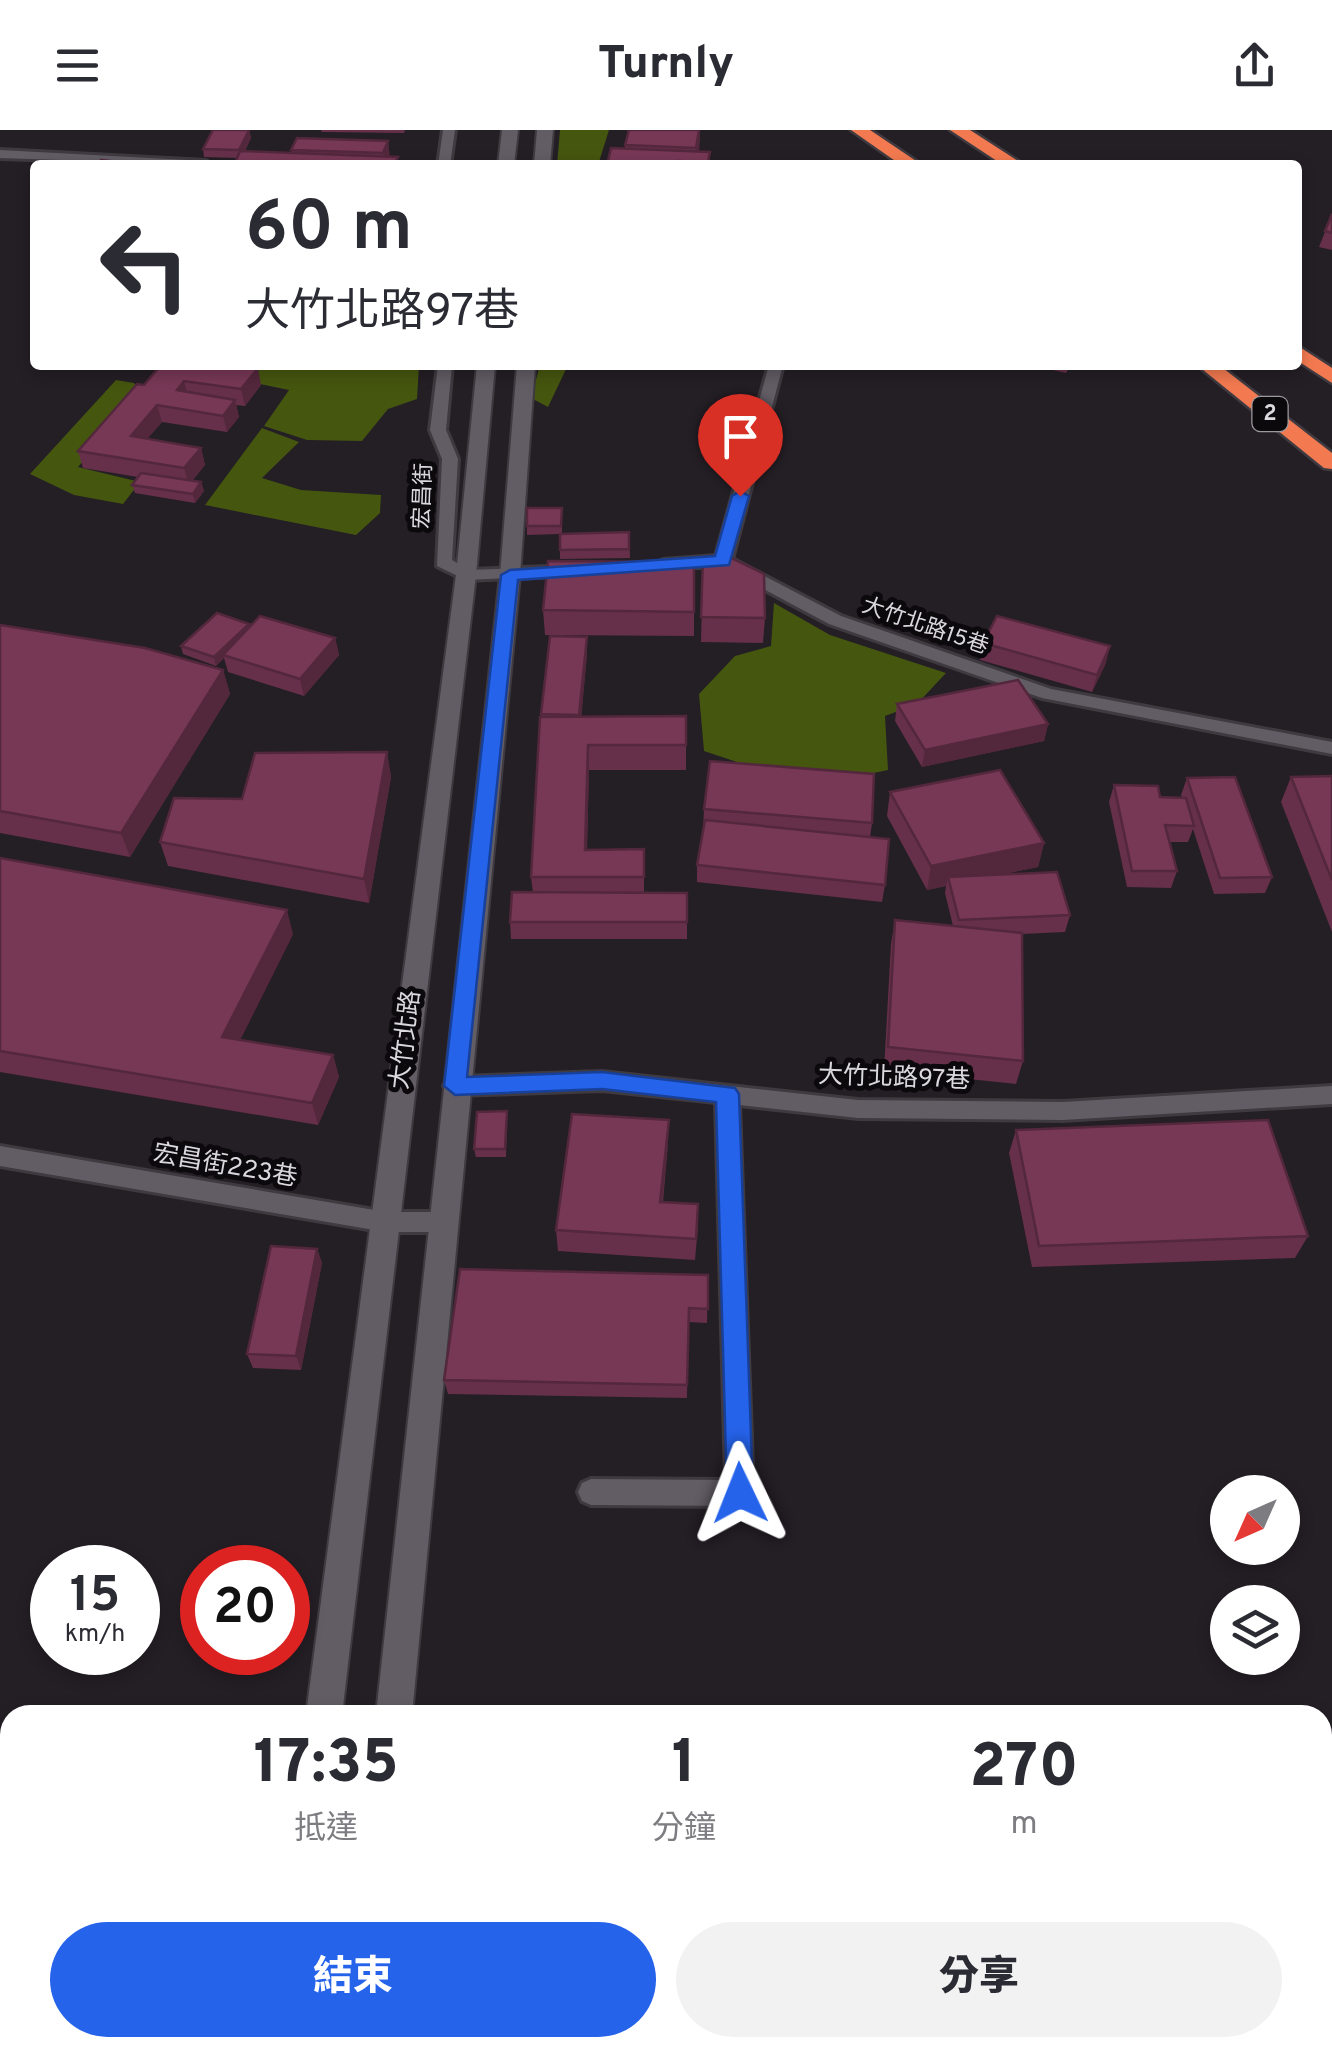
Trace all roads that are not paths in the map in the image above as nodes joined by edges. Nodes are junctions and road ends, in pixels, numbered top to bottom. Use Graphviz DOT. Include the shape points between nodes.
graph roads {
  1 [pos="449,130"];
  2 [pos="510,130"];
  3 [pos="544,130"];
  4 [pos="859,130"];
  5 [pos="958,130"];
  6 [pos="0,154"];
  7 [pos="112,160"];
  8 [pos="445,160"];
  9 [pos="507,160"];
  10 [pos="542,160"];
  11 [pos="904,160"];
  12 [pos="1006,160"];
  13 [pos="1302,355"];
  14 [pos="445,370"];
  15 [pos="486,370"];
  16 [pos="526,370"];
  17 [pos="775,370"];
  18 [pos="1213,370"];
  19 [pos="1332,377"];
  20 [pos="1332,463"];
  21 [pos="723,561"];
  22 [pos="645,566"];
  23 [pos="587,570"];
  24 [pos="510,575"];
  25 [pos="466,576"];
  26 [pos="1332,748"];
  27 [pos="455,1086"];
  28 [pos="727,1094"];
  29 [pos="1332,1095"];
  30 [pos="0,1156"];
  31 [pos="386,1222"];
  32 [pos="442,1222"];
  33 [pos="591,1492"];
  34 [pos="325,1705"];
  35 [pos="395,1705"];
  1 -- 8 [label="lane"];
  2 -- 9 [label="street"];
  3 -- 10 [label="street"];
  4 -- 11 [label="highway"];
  5 -- 12 [label="highway"];
  6 -- 7 [label="lane"];
  13 -- 19 [label="highway"];
  14 -- 25 [label="lane, 宏昌街" via="438,430 450,459 444,562"];
  15 -- 25 [label="street, 大竹北路"];
  16 -- 24 [label="street, 大竹北路"];
  17 -- 21 [label="lane"];
  18 -- 20 [label="highway, 2"];
  21 -- 22 [label="lane"];
  21 -- 26 [label="lane, 大竹北路15巷" via="835,620 1048,694"];
  23 -- 24 [label="lane"];
  24 -- 25 [label="lane"];
  24 -- 27 [label="street, 大竹北路"];
  25 -- 31 [label="street, 大竹北路"];
  27 -- 28 [label="lane, 大竹北路97巷" via="602,1080"];
  27 -- 32 [label="street, 大竹北路"];
  28 -- 29 [label="lane, 大竹北路97巷" via="858,1109 1063,1112"];
  28 -- 33 [label="lane" via="740,1493"];
  30 -- 31 [label="lane, 宏昌街223巷"];
  31 -- 32 [label="lane, 宏昌街223巷"];
  31 -- 34 [label="street, 大竹北路"];
  32 -- 35 [label="street, 大竹北路"];
}
